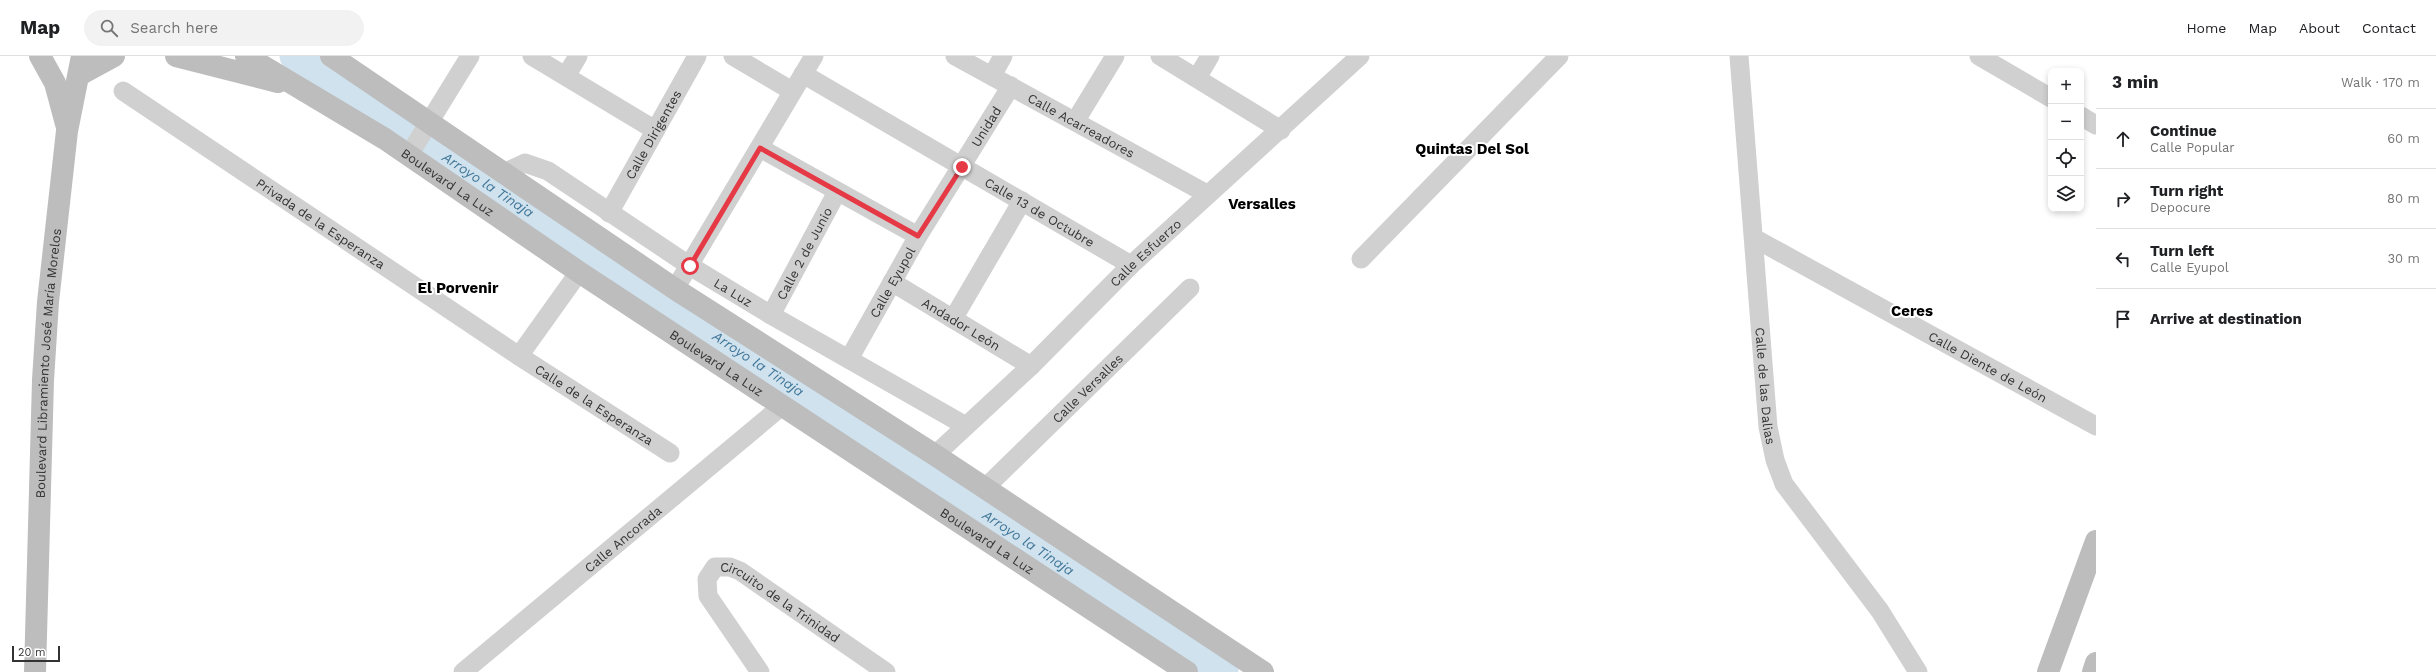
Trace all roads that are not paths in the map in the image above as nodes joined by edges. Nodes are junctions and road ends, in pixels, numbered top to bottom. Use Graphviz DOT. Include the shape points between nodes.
graph roads {
  1 [pos="40,56"];
  2 [pos="114,56"];
  3 [pos="176,56"];
  4 [pos="246,56"];
  5 [pos="331,56"];
  6 [pos="470,56"];
  7 [pos="532,56"];
  8 [pos="578,56"];
  9 [pos="697,56"];
  10 [pos="733,56"];
  11 [pos="814,56"];
  12 [pos="955,56"];
  13 [pos="1003,56"];
  14 [pos="1115,56"];
  15 [pos="1160,56"];
  16 [pos="1210,56"];
  17 [pos="1360,56"];
  18 [pos="1558,56"];
  19 [pos="1739,56"];
  20 [pos="1979,56"];
  21 [pos="80,66"];
  22 [pos="803,74"];
  23 [pos="566,76"];
  24 [pos="992,76"];
  25 [pos="1197,78"];
  26 [pos="296,86"];
  27 [pos="1011,86"];
  28 [pos="123,91"];
  29 [pos="792,91"];
  30 [pos="2048,96"];
  31 [pos="2084,118"];
  32 [pos="1076,120"];
  33 [pos="2096,125"];
  34 [pos="427,126"];
  35 [pos="67,130"];
  36 [pos="655,130"];
  37 [pos="1281,130"];
  38 [pos="760,148"];
  39 [pos="412,151"];
  40 [pos="962,167"];
  41 [pos="504,173"];
  42 [pos="837,192"];
  43 [pos="1207,194"];
  44 [pos="1022,201"];
  45 [pos="609,213"];
  46 [pos="918,236"];
  47 [pos="1754,238"];
  48 [pos="1361,259"];
  49 [pos="1131,265"];
  50 [pos="690,266"];
  51 [pos="580,272"];
  52 [pos="892,282"];
  53 [pos="1190,288"];
  54 [pos="676,289"];
  55 [pos="771,315"];
  56 [pos="953,319"];
  57 [pos="519,356"];
  58 [pos="849,359"];
  59 [pos="1031,366"];
  60 [pos="782,406"];
  61 [pos="966,426"];
  62 [pos="2096,426"];
  63 [pos="670,453"];
  64 [pos="935,455"];
  65 [pos="985,488"];
  66 [pos="2096,542"];
  67 [pos="2096,663"];
  68 [pos="35,672"];
  69 [pos="463,672"];
  70 [pos="760,672"];
  71 [pos="886,672"];
  72 [pos="1187,672"];
  73 [pos="1263,672"];
  74 [pos="1918,672"];
  75 [pos="2048,672"];
  76 [pos="2093,672"];
  1 -- 35 [label="main road" via="55,83"];
  2 -- 21 [label="main road"];
  3 -- 26 [label="main road"];
  4 -- 26 [label="main road, Boulevard La Luz"];
  5 -- 34 [label="main road"];
  6 -- 34 [label="street"];
  7 -- 23 [label="street"];
  8 -- 23 [label="street"];
  9 -- 36 [label="street, Calle Dirigentes"];
  10 -- 29 [label="street"];
  11 -- 22 [label="street"];
  12 -- 24 [label="street, Calle Acarreadores"];
  13 -- 24 [label="street"];
  14 -- 32 [label="street"];
  15 -- 25 [label="street"];
  16 -- 25 [label="street"];
  17 -- 37 [label="street, Calle Esfuerzo"];
  18 -- 48 [label="street"];
  19 -- 47 [label="street, Calle de las Dalias"];
  20 -- 30 [label="street"];
  21 -- 35 [label="main road, Boulevard Libramiento José María Morelos"];
  22 -- 29 [label="street"];
  22 -- 40 [label="street, Calle 13 de Octubre"];
  23 -- 36 [label="street"];
  24 -- 27 [label="street, Calle Acarreadores"];
  25 -- 37 [label="street"];
  26 -- 39 [label="main road, Boulevard La Luz"];
  27 -- 32 [label="street, Calle Acarreadores"];
  27 -- 40 [label="street, Unidad"];
  28 -- 57 [label="street, Privada de la Esperanza"];
  29 -- 38 [label="street"];
  31 -- 33 [label="street"];
  32 -- 43 [label="street, Calle Acarreadores"];
  34 -- 39 [label="street"];
  34 -- 41 [label="main road"];
  35 -- 68 [label="main road, Boulevard Libramiento José María Morelos" via="54,236 43,380"];
  36 -- 45 [label="street, Calle Dirigentes"];
  37 -- 43 [label="street, Calle Esfuerzo"];
  38 -- 42 [label="street"];
  38 -- 50 [label="street"];
  39 -- 51 [label="main road, Boulevard La Luz"];
  40 -- 44 [label="street, Calle 13 de Octubre"];
  40 -- 46 [label="street, Calle Eyupol"];
  41 -- 45 [label="street, La Luz" via="525,163 538,166"];
  41 -- 54 [label="main road"];
  42 -- 46 [label="street"];
  42 -- 55 [label="street, Calle 2 de Junio"];
  43 -- 49 [label="street, Calle Esfuerzo"];
  44 -- 49 [label="street, Calle 13 de Octubre"];
  44 -- 56 [label="street"];
  45 -- 50 [label="street, La Luz"];
  46 -- 52 [label="street, Calle Eyupol"];
  47 -- 62 [label="street, Calle Diente de León"];
  47 -- 74 [label="street, Calle de las Dalias" via="1768,427 1775,460 1784,484 1880,611"];
  49 -- 59 [label="street, Calle Esfuerzo"];
  50 -- 54 [label="street"];
  50 -- 55 [label="street, La Luz"];
  51 -- 57 [label="street"];
  51 -- 60 [label="main road, Boulevard La Luz"];
  52 -- 56 [label="street, Andador León"];
  52 -- 58 [label="street, Calle Eyupol"];
  53 -- 65 [label="street, Calle Versalles"];
  54 -- 64 [label="main road"];
  55 -- 58 [label="street, La Luz"];
  56 -- 59 [label="street, Andador León"];
  57 -- 63 [label="street, Calle de la Esperanza"];
  58 -- 61 [label="street, La Luz"];
  59 -- 61 [label="street, Calle Esfuerzo"];
  60 -- 69 [label="street, Calle Ancorada"];
  60 -- 72 [label="main road, Boulevard La Luz"];
  61 -- 64 [label="street, Calle Esfuerzo"];
  64 -- 65 [label="main road"];
  65 -- 73 [label="main road"];
  66 -- 75 [label="main road"];
  67 -- 76 [label="main road"];
  70 -- 71 [label="street, Circuito de la Trinidad" via="708,596 707,579 716,567 730,567 740,571"];
}
